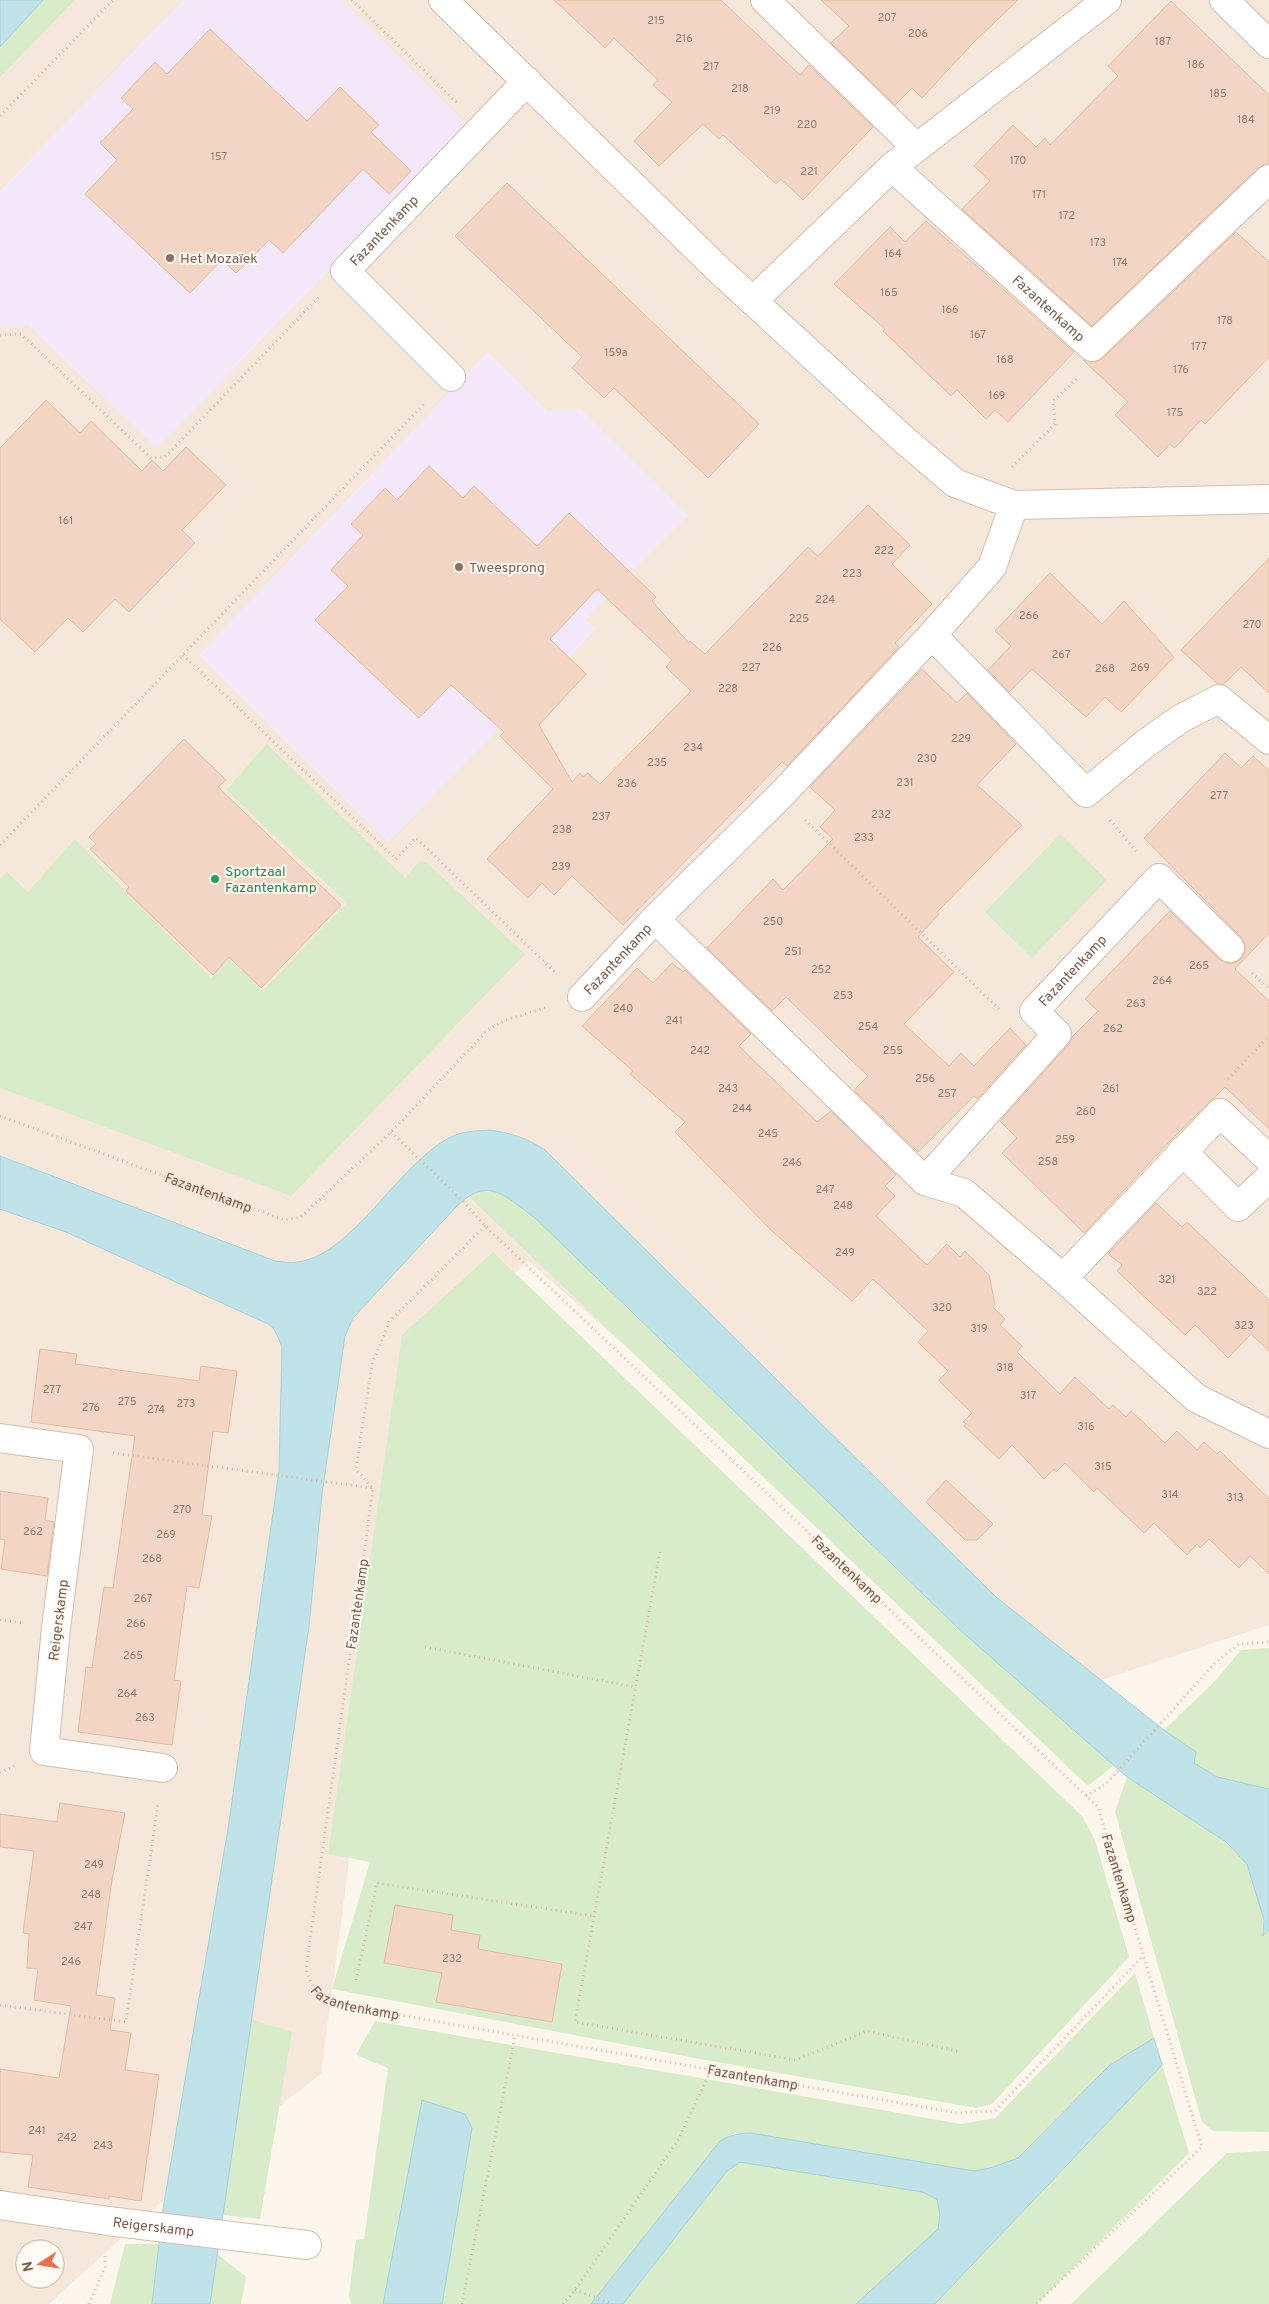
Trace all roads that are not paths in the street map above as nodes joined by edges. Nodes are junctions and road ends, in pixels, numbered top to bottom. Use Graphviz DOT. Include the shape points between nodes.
graph roads {
  1 [pos="443,0"];
  2 [pos="765,0"];
  3 [pos="1107,0"];
  4 [pos="1224,0"];
  5 [pos="1269,44"];
  6 [pos="528,81"];
  7 [pos="916,147"];
  8 [pos="892,167"];
  9 [pos="1269,179"];
  10 [pos="753,302"];
  11 [pos="451,377"];
  12 [pos="1269,499"];
  13 [pos="1014,505"];
  14 [pos="932,635"];
  15 [pos="1269,740"];
  16 [pos="655,919"];
  17 [pos="1230,948"];
  18 [pos="582,997"];
  19 [pos="1182,1150"];
  20 [pos="1269,1159"];
  21 [pos="1269,1178"];
  22 [pos="925,1182"];
  23 [pos="1063,1278"];
  24 [pos="1269,1434"];
  25 [pos="0,1438"];
  26 [pos="163,1768"];
  27 [pos="0,2205"];
  28 [pos="307,2245"];
  1 -- 6 [label="street"];
  2 -- 7 [label="street"];
  3 -- 7 [label="street"];
  4 -- 5 [label="street"];
  6 -- 10 [label="street"];
  6 -- 11 [label="street, Fazantenkamp" via="345,270"];
  7 -- 8 [label="street"];
  8 -- 9 [label="street, Fazantenkamp" via="1092,347"];
  8 -- 10 [label="street"];
  10 -- 13 [label="street" via="955,483"];
  12 -- 13 [label="street"];
  13 -- 14 [label="street, Fazantenkamp" via="992,567"];
  14 -- 15 [label="street" via="1086,793 1180,718 1220,699"];
  14 -- 16 [label="street, Fazantenkamp" via="780,796"];
  16 -- 18 [label="street, Fazantenkamp"];
  16 -- 22 [label="street, Fazantenkamp"];
  17 -- 22 [label="street, Fazantenkamp" via="1160,878 1034,1011 1057,1034"];
  19 -- 20 [label="street" via="1220,1113"];
  19 -- 21 [label="street" via="1238,1207"];
  19 -- 23 [label="street"];
  22 -- 23 [label="street, Fazantenkamp" via="964,1194"];
  23 -- 24 [label="street, Fazantenkamp" via="1196,1398"];
  25 -- 26 [label="street, Reigerskamp" via="79,1449 44,1751"];
  27 -- 28 [label="street, Reigerskamp"];
}
